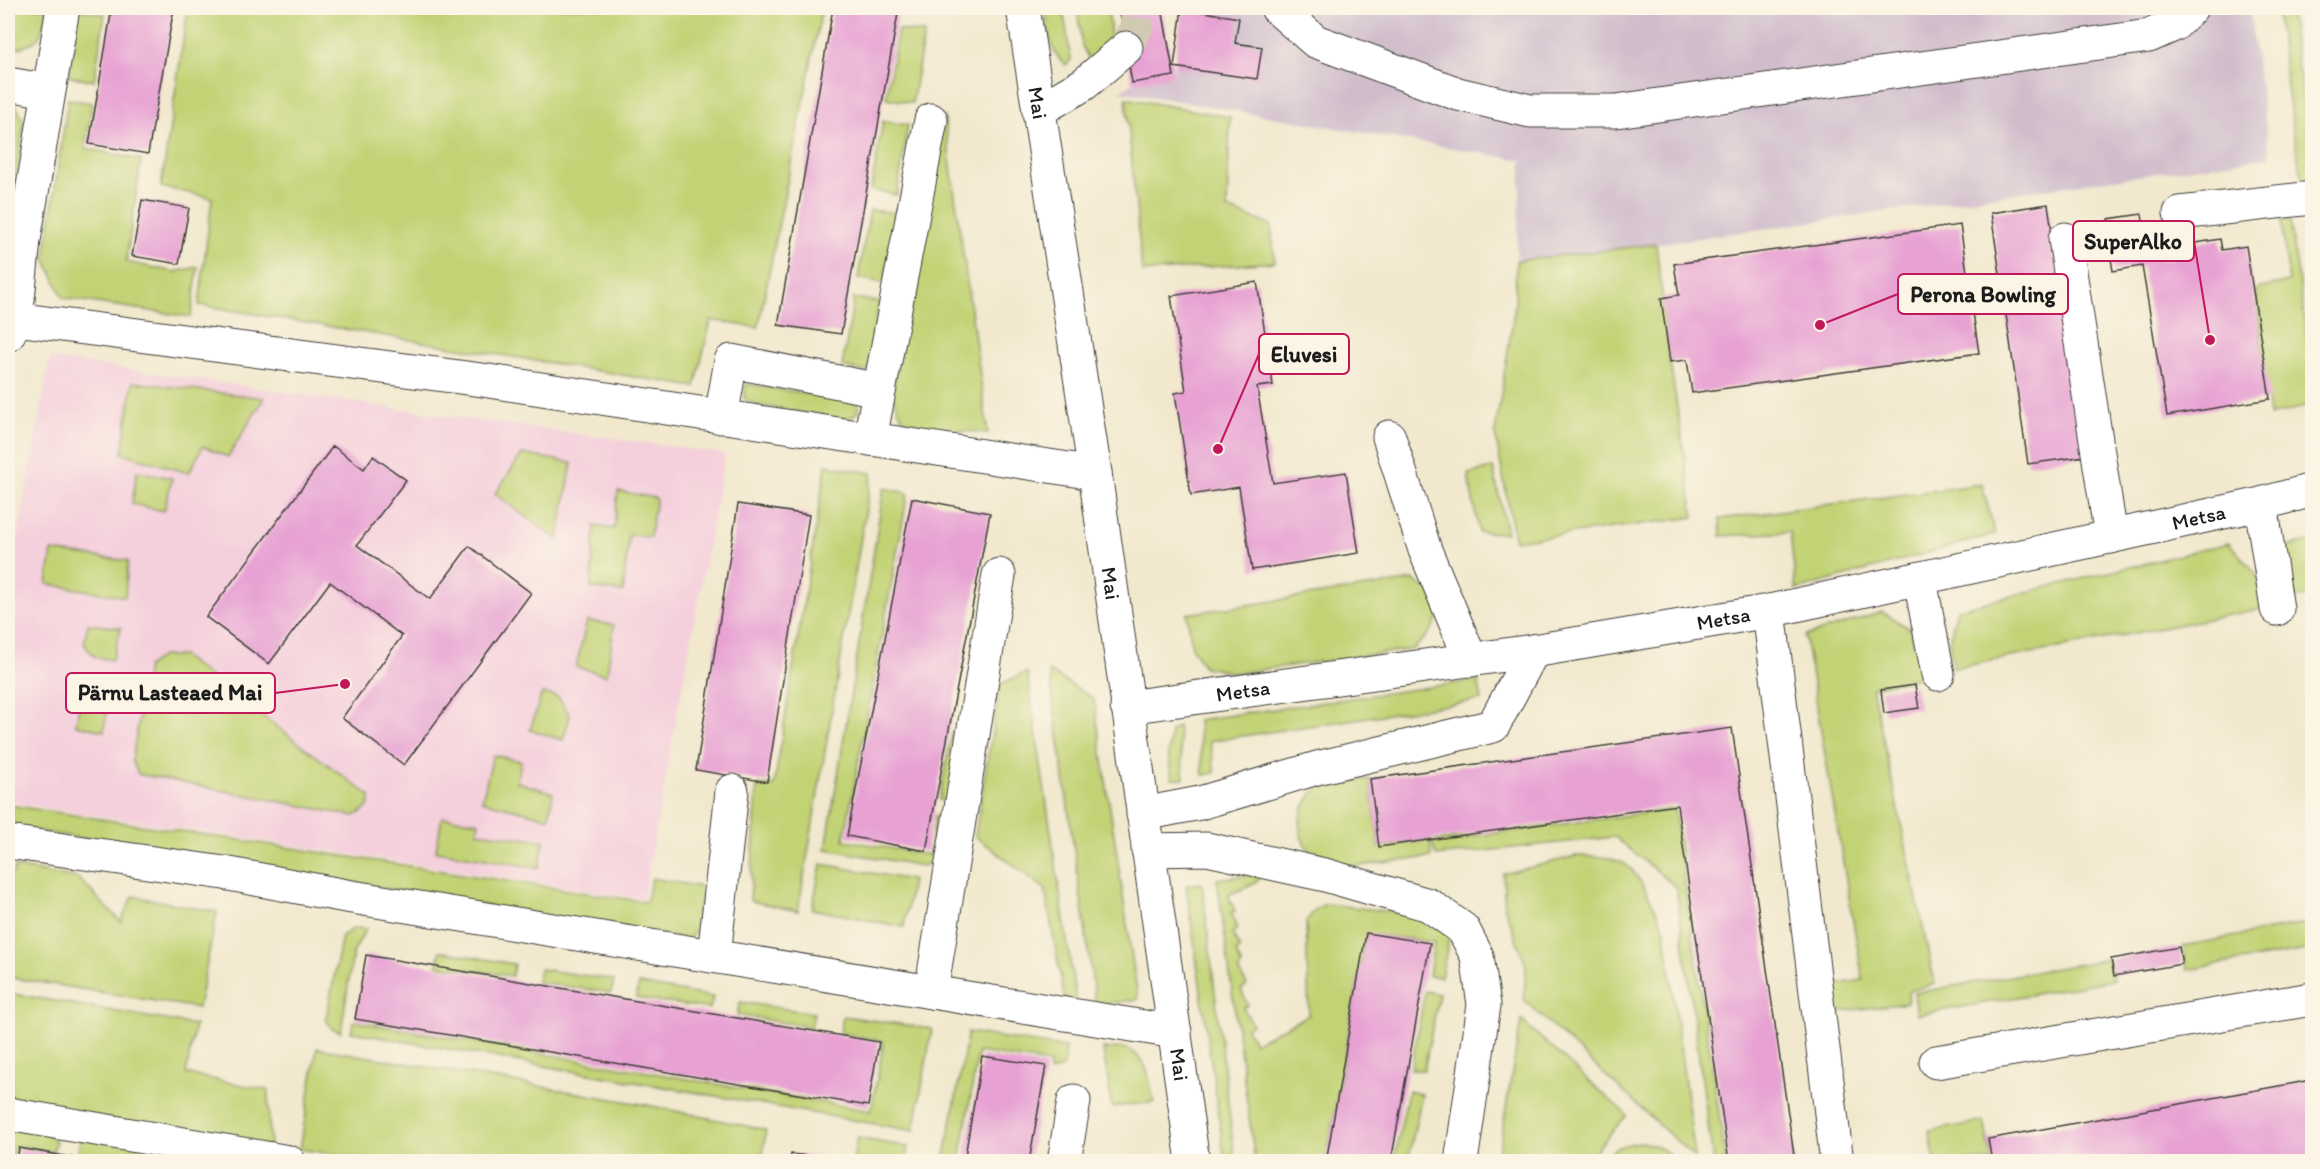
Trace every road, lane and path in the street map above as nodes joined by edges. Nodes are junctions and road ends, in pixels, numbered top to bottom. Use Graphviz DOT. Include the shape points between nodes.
graph roads {
  1 [pos="63,8"];
  2 [pos="1023,8"];
  3 [pos="1277,8"];
  4 [pos="2191,8"];
  5 [pos="1126,48"];
  6 [pos="8,84"];
  7 [pos="48,91"];
  8 [pos="1039,110"];
  9 [pos="931,120"];
  10 [pos="2313,198"];
  11 [pos="2180,213"];
  12 [pos="16,238"];
  13 [pos="2065,239"];
  14 [pos="10,324"];
  15 [pos="879,390"];
  16 [pos="721,417"];
  17 [pos="1389,437"];
  18 [pos="870,439"];
  19 [pos="1095,473"];
  20 [pos="2313,490"];
  21 [pos="2261,504"];
  22 [pos="2111,537"];
  23 [pos="999,574"];
  24 [pos="1920,580"];
  25 [pos="2277,609"];
  26 [pos="1769,611"];
  27 [pos="1533,651"];
  28 [pos="1471,660"];
  29 [pos="1938,674"];
  30 [pos="1127,707"];
  31 [pos="732,791"];
  32 [pos="1143,814"];
  33 [pos="8,842"];
  34 [pos="1148,850"];
  35 [pos="714,956"];
  36 [pos="931,992"];
  37 [pos="2313,999"];
  38 [pos="1175,1032"];
  39 [pos="1936,1062"];
  40 [pos="1074,1101"];
  41 [pos="8,1114"];
  42 [pos="289,1161"];
  43 [pos="1064,1161"];
  44 [pos="1193,1161"];
  45 [pos="1461,1161"];
  46 [pos="1837,1161"];
  1 -- 7 [label="street"];
  2 -- 8 [label="street, Mai"];
  3 -- 4 [label="street" via="1315,41 1458,94 1530,111 1616,111 2149,36 2174,25"];
  5 -- 8 [label="street" via="1084,84"];
  6 -- 7 [label="street"];
  7 -- 12 [label="street"];
  8 -- 19 [label="street, Mai"];
  9 -- 15 [label="street"];
  10 -- 11 [label="street"];
  12 -- 14 [label="street"];
  13 -- 22 [label="street"];
  14 -- 16 [label="street" via="483,380"];
  15 -- 16 [label="street" via="731,361"];
  15 -- 18 [label="street"];
  16 -- 18 [label="street"];
  17 -- 28 [label="street" via="1425,550"];
  18 -- 19 [label="street"];
  19 -- 30 [label="street, Mai"];
  20 -- 21 [label="street, Metsa"];
  21 -- 22 [label="street, Metsa"];
  21 -- 25 [label="street"];
  22 -- 24 [label="street, Metsa"];
  23 -- 36 [label="street"];
  24 -- 26 [label="street, Metsa"];
  24 -- 29 [label="street"];
  26 -- 27 [label="street, Metsa"];
  26 -- 46 [label="street"];
  27 -- 28 [label="street, Metsa"];
  27 -- 32 [label="street" via="1493,726 1317,768 1200,803"];
  28 -- 30 [label="street, Metsa"];
  30 -- 32 [label="street, Mai"];
  31 -- 35 [label="street"];
  32 -- 34 [label="street, Mai"];
  33 -- 35 [label="street" via="224,873"];
  34 -- 38 [label="street, Mai"];
  34 -- 45 [label="street" via="1207,849 1325,875 1429,905 1463,929 1477,956 1484,1005"];
  35 -- 36 [label="street"];
  36 -- 38 [label="street"];
  37 -- 39 [label="street"];
  38 -- 44 [label="street, Mai"];
  40 -- 43 [label="street"];
  41 -- 42 [label="street"];
}
